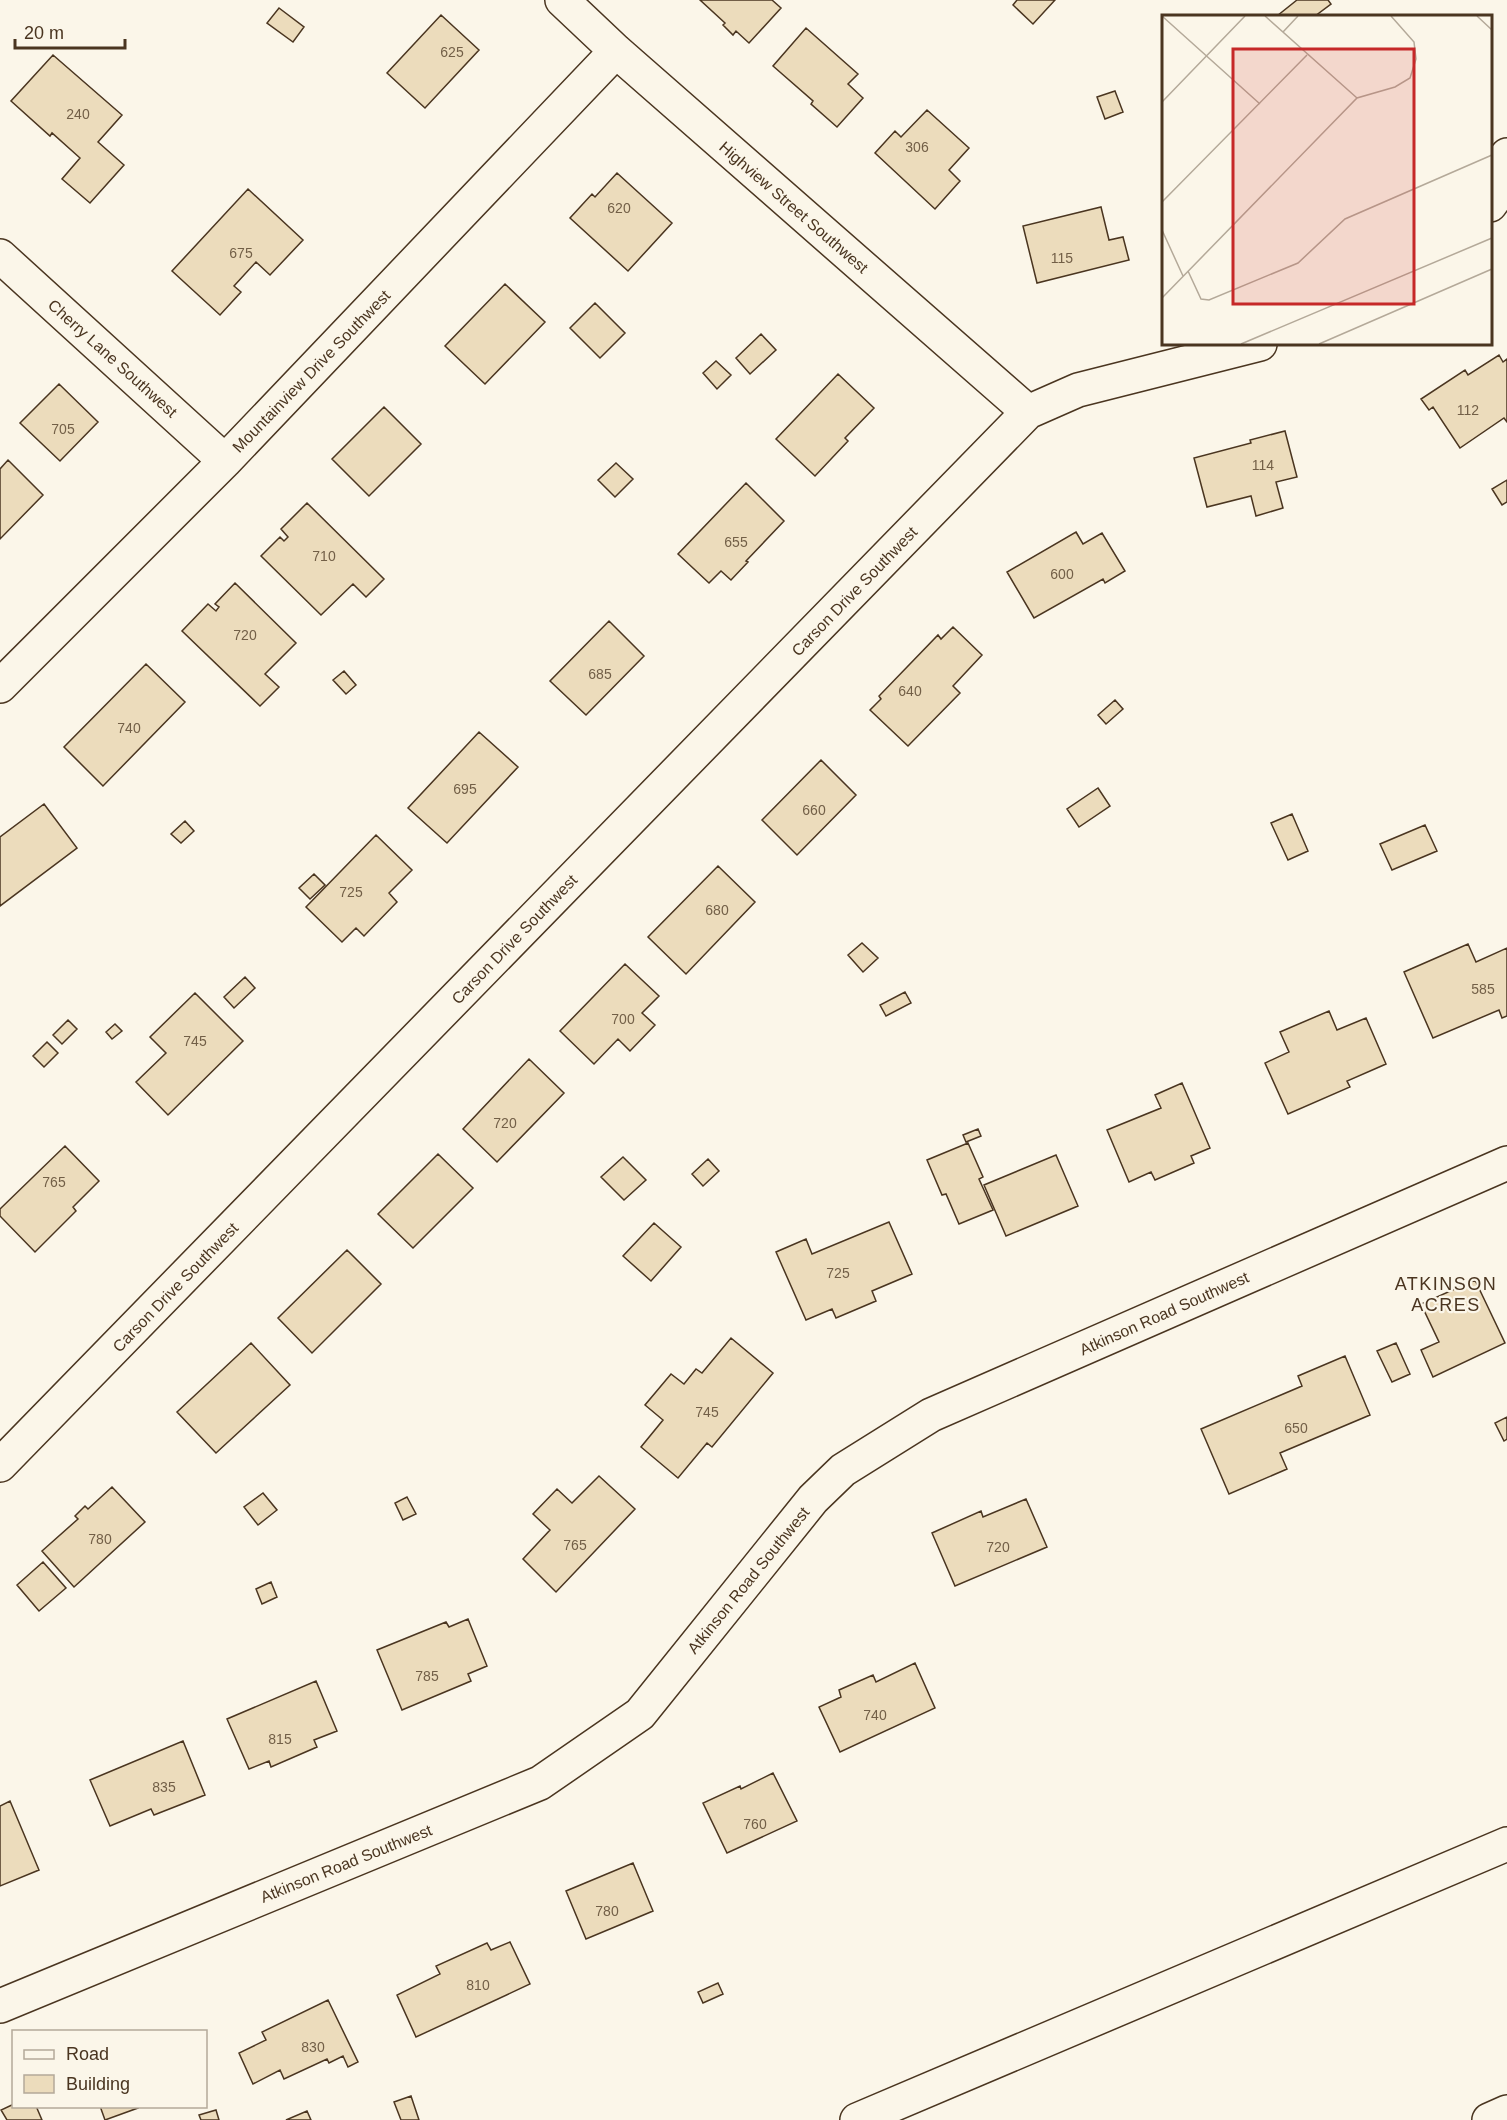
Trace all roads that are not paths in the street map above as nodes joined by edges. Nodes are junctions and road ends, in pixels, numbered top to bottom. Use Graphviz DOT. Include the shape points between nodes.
graph roads {
  1 [pos="562,0"];
  2 [pos="616,51"];
  3 [pos="1507,155"];
  4 [pos="1492,204"];
  5 [pos="0,255"];
  6 [pos="1256,345"];
  7 [pos="1028,412"];
  8 [pos="225,461"];
  9 [pos="0,686"];
  10 [pos="1507,1163"];
  11 [pos="0,1466"];
  12 [pos="1507,1844"];
  13 [pos="0,2006"];
  14 [pos="1507,2112"];
  15 [pos="857,2120"];
  16 [pos="1489,2120"];
  1 -- 2 [label="main road, Highview Street Southwest"];
  2 -- 7 [label="main road, Highview Street Southwest"];
  2 -- 8 [label="main road, Mountainview Drive Southwest"];
  3 -- 4 [label="main road" via="1499,193"];
  5 -- 8 [label="main road, Cherry Lane Southwest"];
  6 -- 7 [label="main road" via="1078,390"];
  7 -- 11 [label="main road, Carson Drive Southwest"];
  8 -- 9 [label="main road, Mountainview Drive Southwest"];
  10 -- 13 [label="main road, Atkinson Road Southwest" via="931,1415 843,1470 813,1498 640,1714 540,1783"];
  12 -- 15 [label="main road"];
  14 -- 16 [label="main road"];
}
